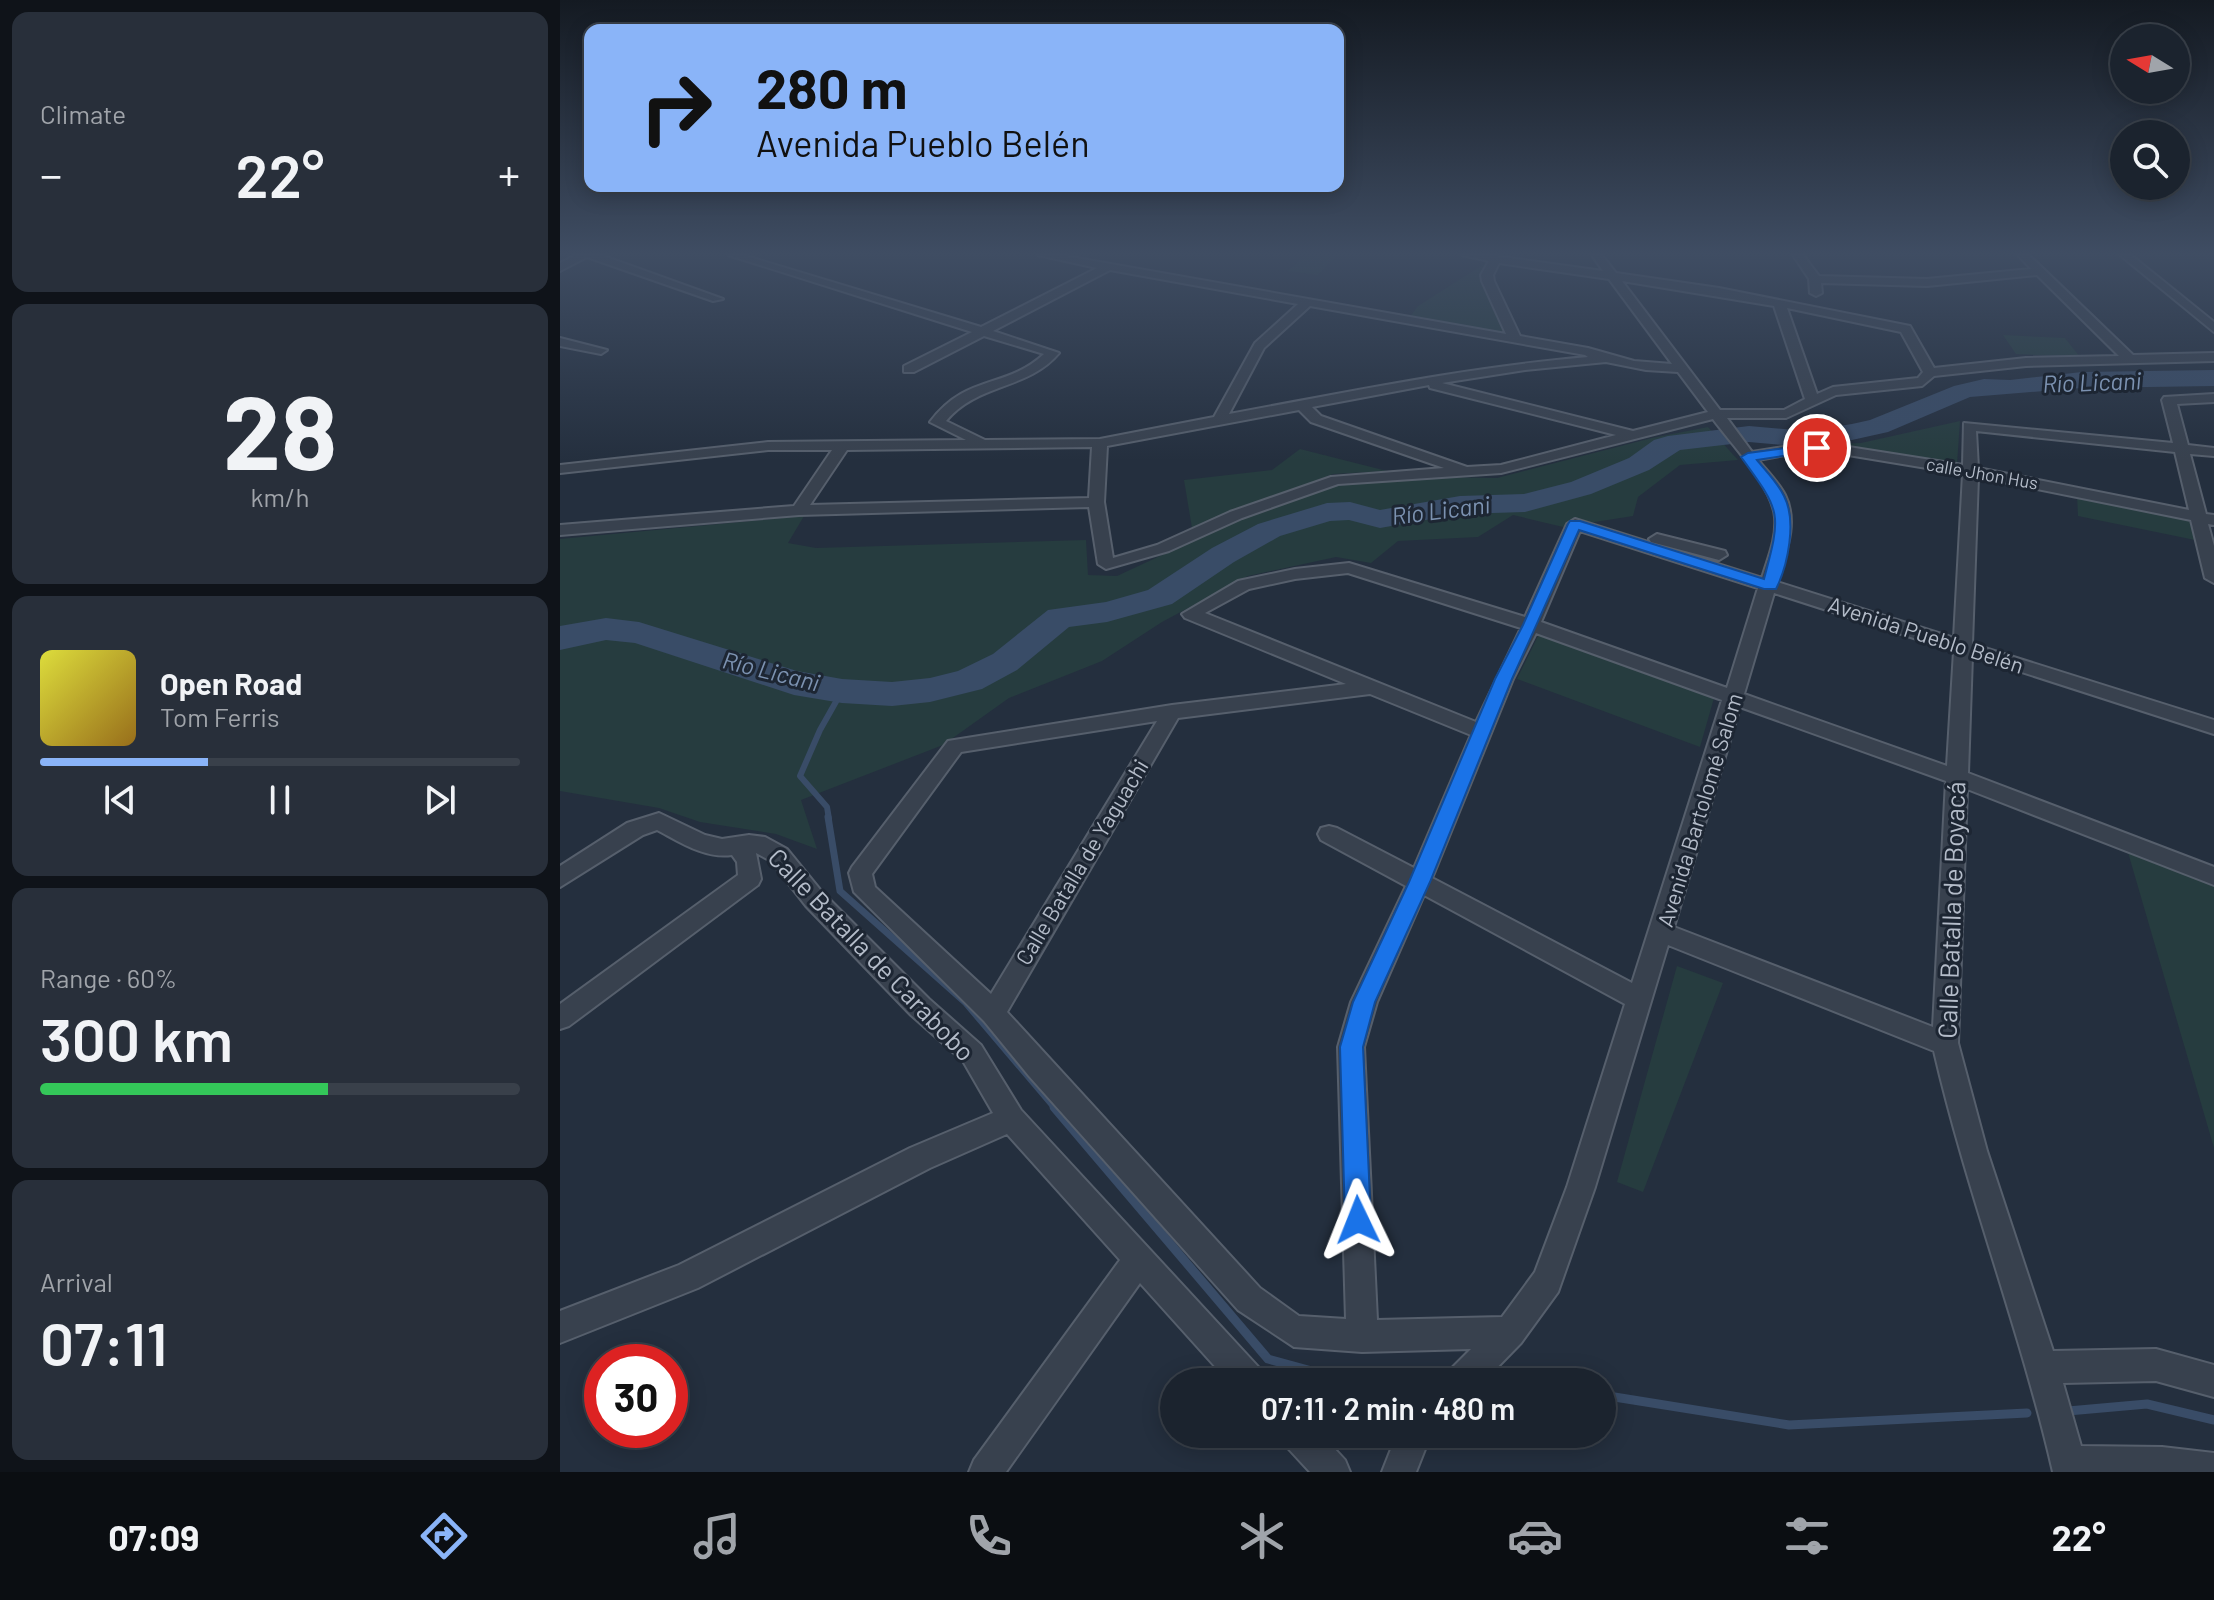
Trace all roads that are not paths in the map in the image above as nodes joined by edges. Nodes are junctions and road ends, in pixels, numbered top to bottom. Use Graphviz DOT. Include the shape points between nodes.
graph roads {
  1 [pos="955,324"];
  2 [pos="998,324"];
  3 [pos="1283,324"];
  4 [pos="1423,324"];
  5 [pos="1508,324"];
  6 [pos="1649,324"];
  7 [pos="1786,324"];
  8 [pos="1882,324"];
  9 [pos="2093,324"];
  10 [pos="982,332"];
  11 [pos="1515,339"];
  12 [pos="560,342"];
  13 [pos="601,350"];
  14 [pos="2214,357"];
  15 [pos="1604,359"];
  16 [pos="2132,361"];
  17 [pos="1682,368"];
  18 [pos="909,369"];
  19 [pos="1930,372"];
  20 [pos="1425,383"];
  21 [pos="2214,398"];
  22 [pos="1812,400"];
  23 [pos="1302,405"];
  24 [pos="1715,414"];
  25 [pos="1219,421"];
  26 [pos="1632,435"];
  27 [pos="985,443"];
  28 [pos="1100,443"];
  29 [pos="843,445"];
  30 [pos="2181,448"];
  31 [pos="2214,452"];
  32 [pos="1748,457"];
  33 [pos="560,469"];
  34 [pos="1468,471"];
  35 [pos="1971,471"];
  36 [pos="1096,502"];
  37 [pos="799,510"];
  38 [pos="2206,518"];
  39 [pos="560,530"];
  40 [pos="2214,578"];
  41 [pos="1772,580"];
  42 [pos="1531,625"];
  43 [pos="1963,641"];
  44 [pos="1373,687"];
  45 [pos="1735,698"];
  46 [pos="1172,712"];
  47 [pos="2214,715"];
  48 [pos="2214,727"];
  49 [pos="1482,732"];
  50 [pos="1957,777"];
  51 [pos="1329,834"];
  52 [pos="737,846"];
  53 [pos="2214,876"];
  54 [pos="560,878"];
  55 [pos="1419,882"];
  56 [pos="1661,932"];
  57 [pos="1640,999"];
  58 [pos="993,1013"];
  59 [pos="560,1018"];
  60 [pos="1945,1043"];
  61 [pos="1011,1119"];
  62 [pos="1139,1259"];
  63 [pos="560,1327"];
  64 [pos="1510,1332"];
  65 [pos="1362,1336"];
  66 [pos="2044,1367"];
  67 [pos="1238,1368"];
  68 [pos="1474,1368"];
  69 [pos="2214,1381"];
  70 [pos="1311,1448"];
  71 [pos="1408,1448"];
  72 [pos="2069,1467"];
  73 [pos="2214,1470"];
  74 [pos="986,1472"];
  75 [pos="1333,1472"];
  76 [pos="1399,1472"];
  1 -- 10 [label="street"];
  2 -- 10 [label="street"];
  3 -- 25 [label="street" via="1259,346"];
  4 -- 11 [label="street"];
  5 -- 11 [label="street"];
  6 -- 17 [label="street, Avenida Bartolomé Salom"];
  7 -- 22 [label="street"];
  8 -- 19 [label="street" via="1906,329"];
  9 -- 16 [label="street"];
  10 -- 18 [label="street"];
  10 -- 27 [label="street" via="1053,353 1010,382 987,385 954,402 937,422"];
  11 -- 15 [label="street"];
  12 -- 13 [label="street"];
  14 -- 16 [label="street"];
  15 -- 17 [label="street"];
  15 -- 20 [label="street"];
  16 -- 19 [label="street" via="2026,362"];
  17 -- 24 [label="street, Avenida Bartolomé Salom"];
  19 -- 22 [label="street" via="1922,382 1833,391"];
  20 -- 23 [label="street"];
  20 -- 26 [label="street"];
  21 -- 30 [label="street" via="2169,400"];
  22 -- 24 [label="street" via="1786,414"];
  23 -- 25 [label="street"];
  23 -- 34 [label="street" via="1316,419"];
  24 -- 26 [label="street"];
  24 -- 32 [label="street, Avenida Bartolomé Salom"];
  25 -- 28 [label="street"];
  26 -- 34 [label="street" via="1501,469"];
  27 -- 28 [label="street"];
  27 -- 29 [label="street"];
  28 -- 36 [label="street"];
  29 -- 33 [label="street" via="768,446"];
  29 -- 37 [label="street"];
  30 -- 31 [label="street"];
  30 -- 35 [label="street, Calle Batalla de Boyacá" via="1969,426"];
  30 -- 38 [label="street"];
  32 -- 35 [label="street, calle Jhon Hus" via="1817,448"];
  32 -- 41 [label="street, Avenida Bartolomé Salom" via="1778,496 1783,518"];
  34 -- 36 [label="street" via="1336,480 1236,515 1163,548 1106,564"];
  35 -- 38 [label="street, calle Jhon Hus"];
  35 -- 43 [label="street, Calle Batalla de Boyacá"];
  36 -- 37 [label="street"];
  37 -- 39 [label="street"];
  38 -- 40 [label="street"];
  41 -- 42 [label="street, Avenida Pueblo Belén" via="1575,524"];
  41 -- 43 [label="street, Avenida Pueblo Belén"];
  41 -- 45 [label="street, Avenida Bartolomé Salom"];
  42 -- 44 [label="street" via="1349,568 1244,585 1191,614"];
  42 -- 45 [label="street"];
  42 -- 49 [label="street"];
  43 -- 47 [label="street, Avenida Pueblo Belén"];
  43 -- 48 [label="street, Avenida Pueblo Belén"];
  43 -- 50 [label="street, Calle Batalla de Boyacá"];
  44 -- 46 [label="street"];
  44 -- 49 [label="street"];
  45 -- 50 [label="street"];
  45 -- 56 [label="street, Avenida Bartolomé Salom"];
  46 -- 58 [label="street, Calle Batalla de Yaguachi"];
  46 -- 58 [label="street, Calle Batalla de Carabobo" via="955,746 860,873 865,892"];
  49 -- 55 [label="street"];
  50 -- 53 [label="street"];
  50 -- 60 [label="street, Calle Batalla de Boyacá"];
  51 -- 55 [label="street"];
  52 -- 54 [label="street, Calle Batalla de Carabobo" via="699,842 659,821"];
  52 -- 59 [label="street" via="748,860 750,879"];
  52 -- 61 [label="street, Calle Batalla de Carabobo" via="765,846 779,855 814,899 972,1053"];
  55 -- 57 [label="street"];
  55 -- 65 [label="street" via="1364,1002 1351,1047"];
  56 -- 57 [label="street, Avenida Bartolomé Salom"];
  56 -- 60 [label="street"];
  57 -- 64 [label="street, Avenida Bartolomé Salom" via="1547,1281"];
  58 -- 65 [label="street, Calle Batalla de Carabobo" via="1249,1299 1294,1331"];
  60 -- 66 [label="street, Calle Batalla de Boyacá" via="1959,1111"];
  61 -- 62 [label="street, Calle Batalla de Carabobo"];
  61 -- 63 [label="street" via="920,1158 687,1277"];
  62 -- 67 [label="street, Calle Batalla de Carabobo"];
  62 -- 74 [label="street"];
  64 -- 65 [label="street, Calle Batalla de Carabobo"];
  64 -- 68 [label="street, Avenida Bartolomé Salom"];
  66 -- 69 [label="street" via="2156,1365"];
  66 -- 72 [label="street, Calle Batalla de Boyacá"];
  70 -- 75 [label="street"];
  71 -- 76 [label="street"];
  72 -- 73 [label="street" via="2162,1464"];
}
